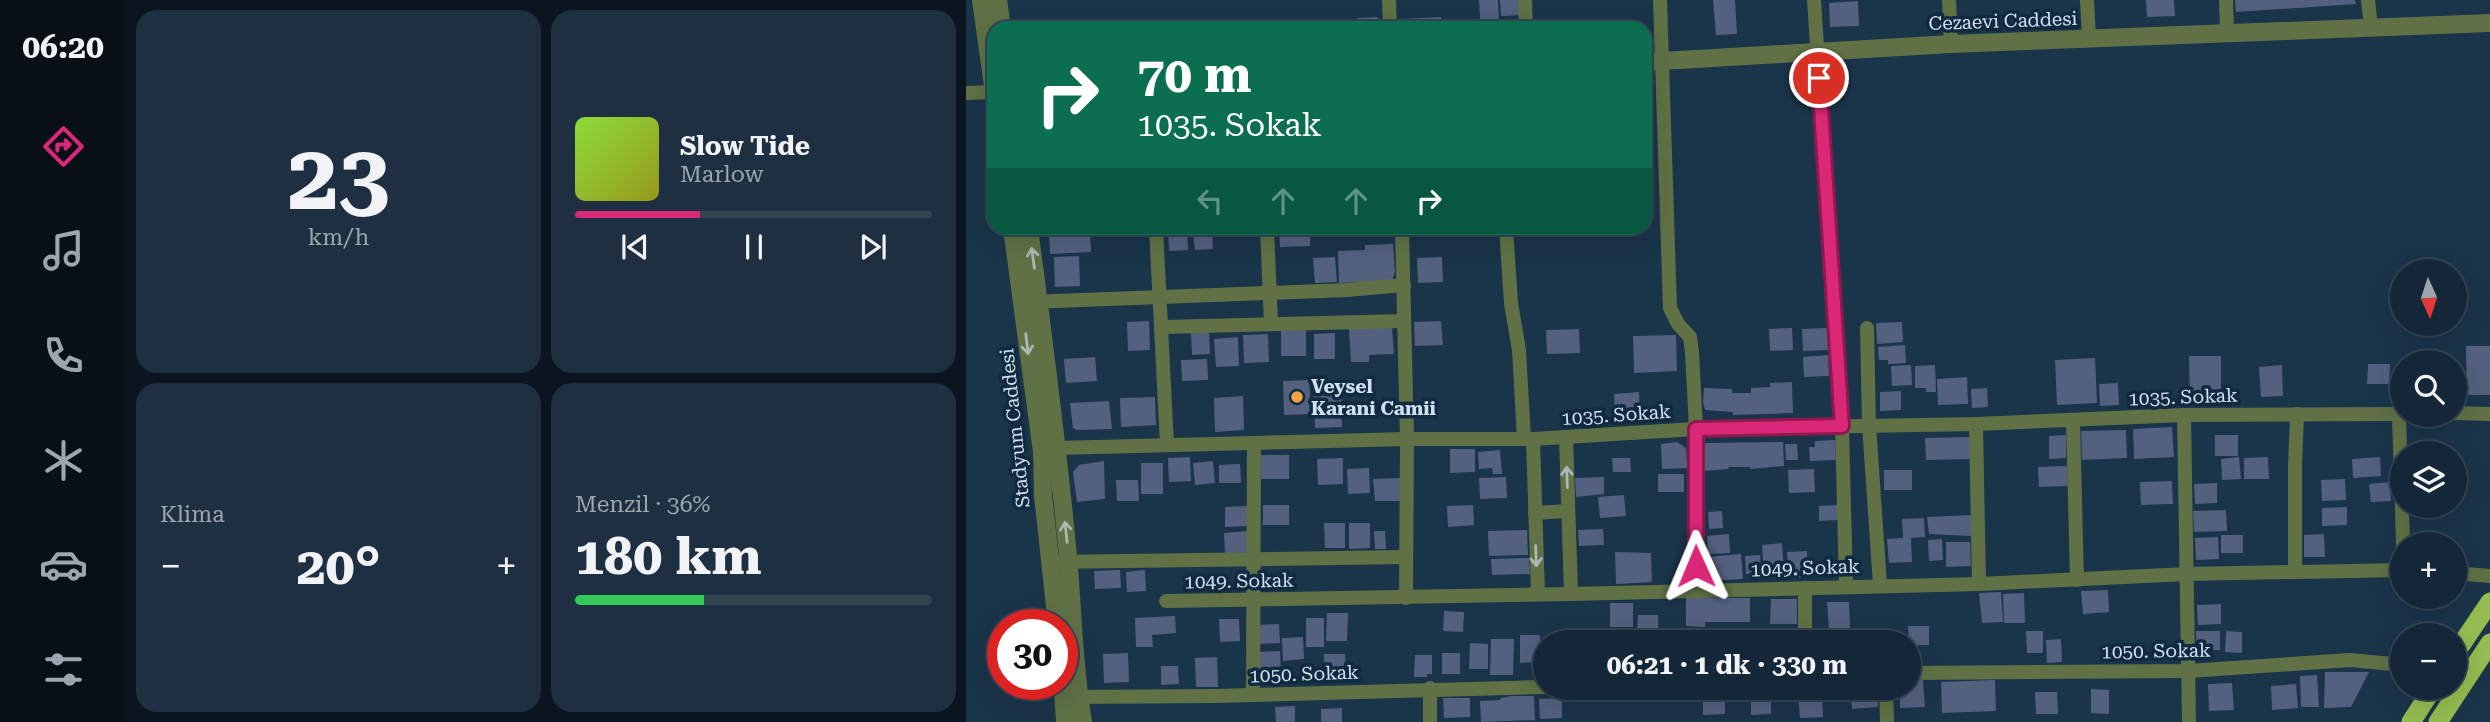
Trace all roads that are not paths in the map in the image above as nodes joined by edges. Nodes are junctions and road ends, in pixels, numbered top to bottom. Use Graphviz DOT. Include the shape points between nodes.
graph roads {
  1 [pos="981,0"];
  2 [pos="998,0"];
  3 [pos="1389,0"];
  4 [pos="1525,0"];
  5 [pos="1660,0"];
  6 [pos="1814,0"];
  7 [pos="1949,0"];
  8 [pos="2087,0"];
  9 [pos="2226,0"];
  10 [pos="2368,0"];
  11 [pos="1001,21"];
  12 [pos="1390,21"];
  13 [pos="1526,21"];
  14 [pos="2490,23"];
  15 [pos="2371,27"];
  16 [pos="2227,33"];
  17 [pos="2089,38"];
  18 [pos="987,42"];
  19 [pos="1951,44"];
  20 [pos="1817,52"];
  21 [pos="1653,62"];
  22 [pos="987,92"];
  23 [pos="966,93"];
  24 [pos="1014,235"];
  25 [pos="1029,235"];
  26 [pos="1156,235"];
  27 [pos="1267,235"];
  28 [pos="1402,235"];
  29 [pos="1506,235"];
  30 [pos="1404,285"];
  31 [pos="1271,293"];
  32 [pos="1159,297"];
  33 [pos="1030,302"];
  34 [pos="1404,321"];
  35 [pos="1271,324"];
  36 [pos="1161,327"];
  37 [pos="1867,328"];
  38 [pos="2297,414"];
  39 [pos="2390,414"];
  40 [pos="2467,414"];
  41 [pos="2490,414"];
  42 [pos="2184,415"];
  43 [pos="2073,421"];
  44 [pos="1976,424"];
  45 [pos="1869,425"];
  46 [pos="1842,426"];
  47 [pos="2401,427"];
  48 [pos="1696,429"];
  49 [pos="1566,438"];
  50 [pos="1407,439"];
  51 [pos="1528,439"];
  52 [pos="1254,443"];
  53 [pos="1167,444"];
  54 [pos="1050,450"];
  55 [pos="1568,511"];
  56 [pos="1535,513"];
  57 [pos="2403,532"];
  58 [pos="1406,557"];
  59 [pos="1253,559"];
  60 [pos="1069,561"];
  61 [pos="1050,562"];
  62 [pos="2390,570"];
  63 [pos="2295,572"];
  64 [pos="2186,574"];
  65 [pos="2467,574"];
  66 [pos="2490,576"];
  67 [pos="2077,580"];
  68 [pos="1979,584"];
  69 [pos="1880,585"];
  70 [pos="1804,587"];
  71 [pos="1846,587"];
  72 [pos="1696,590"];
  73 [pos="1538,594"];
  74 [pos="1571,594"];
  75 [pos="1406,598"];
  76 [pos="1252,599"];
  77 [pos="1167,601"];
  78 [pos="2490,602"];
  79 [pos="1055,609"];
  80 [pos="1070,609"];
  81 [pos="1805,630"];
  82 [pos="2467,636"];
  83 [pos="2490,643"];
  84 [pos="2390,664"];
  85 [pos="2189,671"];
  86 [pos="1921,673"];
  87 [pos="1533,687"];
  88 [pos="1430,688"];
  89 [pos="1254,695"];
  90 [pos="1078,697"];
  91 [pos="1070,700"];
  92 [pos="1072,700"];
  93 [pos="1886,700"];
  94 [pos="2425,700"];
  95 [pos="1065,722"];
  96 [pos="1083,722"];
  97 [pos="1430,722"];
  98 [pos="1887,722"];
  99 [pos="2189,722"];
  100 [pos="2411,722"];
  101 [pos="2438,722"];
  1 -- 18 [label="street"];
  2 -- 11 [label="street"];
  3 -- 12 [label="street"];
  4 -- 13 [label="street"];
  5 -- 21 [label="street"];
  6 -- 20 [label="street"];
  7 -- 19 [label="street"];
  8 -- 17 [label="street"];
  9 -- 16 [label="street"];
  10 -- 15 [label="street"];
  14 -- 15 [label="street, Cezaevi Caddesi"];
  15 -- 16 [label="street, Cezaevi Caddesi"];
  16 -- 17 [label="street, Cezaevi Caddesi"];
  17 -- 19 [label="street, Cezaevi Caddesi"];
  19 -- 20 [label="street, Cezaevi Caddesi"];
  20 -- 21 [label="street, Cezaevi Caddesi"];
  20 -- 46 [label="street"];
  21 -- 48 [label="street" via="1670,308 1690,337"];
  22 -- 23 [label="street"];
  24 -- 33 [label="street, Stadyum Caddesi"];
  33 -- 25 [label="street, one-way"];
  26 -- 32 [label="street"];
  27 -- 31 [label="street"];
  28 -- 30 [label="street"];
  29 -- 51 [label="street"];
  30 -- 31 [label="street"];
  30 -- 34 [label="street"];
  31 -- 32 [label="street"];
  31 -- 35 [label="street"];
  32 -- 33 [label="street"];
  32 -- 36 [label="street"];
  33 -- 54 [label="street, Stadyum Caddesi"];
  34 -- 35 [label="street"];
  34 -- 50 [label="street"];
  35 -- 36 [label="street"];
  36 -- 53 [label="street"];
  37 -- 45 [label="street"];
  38 -- 39 [label="street, 1035. Sokak"];
  38 -- 42 [label="street, 1035. Sokak"];
  38 -- 63 [label="street"];
  40 -- 41 [label="street"];
  42 -- 43 [label="street, 1035. Sokak"];
  42 -- 64 [label="street"];
  43 -- 44 [label="street, 1035. Sokak"];
  43 -- 67 [label="street"];
  44 -- 45 [label="street, 1035. Sokak"];
  44 -- 68 [label="street"];
  45 -- 46 [label="street, 1035. Sokak"];
  45 -- 69 [label="street"];
  46 -- 48 [label="street, 1035. Sokak"];
  46 -- 71 [label="street"];
  47 -- 57 [label="street"];
  48 -- 49 [label="street, 1035. Sokak"];
  48 -- 72 [label="street"];
  49 -- 51 [label="street, 1035. Sokak"];
  55 -- 49 [label="street, one-way"];
  50 -- 51 [label="street, 1035. Sokak"];
  50 -- 52 [label="street, 1035. Sokak"];
  50 -- 58 [label="street"];
  51 -- 56 [label="street"];
  52 -- 53 [label="street, 1035. Sokak"];
  52 -- 59 [label="street"];
  53 -- 54 [label="street, 1035. Sokak"];
  60 -- 54 [label="street, one-way"];
  54 -- 61 [label="street, Stadyum Caddesi" via="1043,495"];
  55 -- 56 [label="street"];
  55 -- 74 [label="street"];
  56 -- 73 [label="street, one-way"];
  58 -- 59 [label="street"];
  58 -- 75 [label="street"];
  59 -- 60 [label="street"];
  59 -- 76 [label="street"];
  60 -- 61 [label="street"];
  60 -- 80 [label="street"];
  61 -- 79 [label="street, Stadyum Caddesi"];
  62 -- 63 [label="street, 1049. Sokak"];
  63 -- 64 [label="street, 1049. Sokak"];
  64 -- 67 [label="street, 1049. Sokak"];
  64 -- 85 [label="street"];
  65 -- 66 [label="street"];
  67 -- 68 [label="street, 1049. Sokak"];
  68 -- 69 [label="street, 1049. Sokak"];
  69 -- 71 [label="street, 1049. Sokak"];
  70 -- 71 [label="street, 1049. Sokak"];
  70 -- 72 [label="street, 1049. Sokak"];
  70 -- 81 [label="street"];
  72 -- 74 [label="street, 1049. Sokak"];
  73 -- 74 [label="street, 1049. Sokak"];
  73 -- 75 [label="street, 1049. Sokak"];
  75 -- 76 [label="street, 1049. Sokak"];
  76 -- 77 [label="street, 1049. Sokak"];
  76 -- 89 [label="street"];
  78 -- 82 [label="highway"];
  83 -- 101 [label="highway"];
  84 -- 85 [label="street, 1050. Sokak" via="2350,660"];
  85 -- 86 [label="street, 1050. Sokak"];
  85 -- 99 [label="street"];
  87 -- 88 [label="street, 1050. Sokak"];
  88 -- 89 [label="street, 1050. Sokak"];
  88 -- 97 [label="street"];
  89 -- 90 [label="street, 1050. Sokak"];
  91 -- 95 [label="street"];
  92 -- 96 [label="street"];
  93 -- 98 [label="street"];
  94 -- 100 [label="highway"];
}
